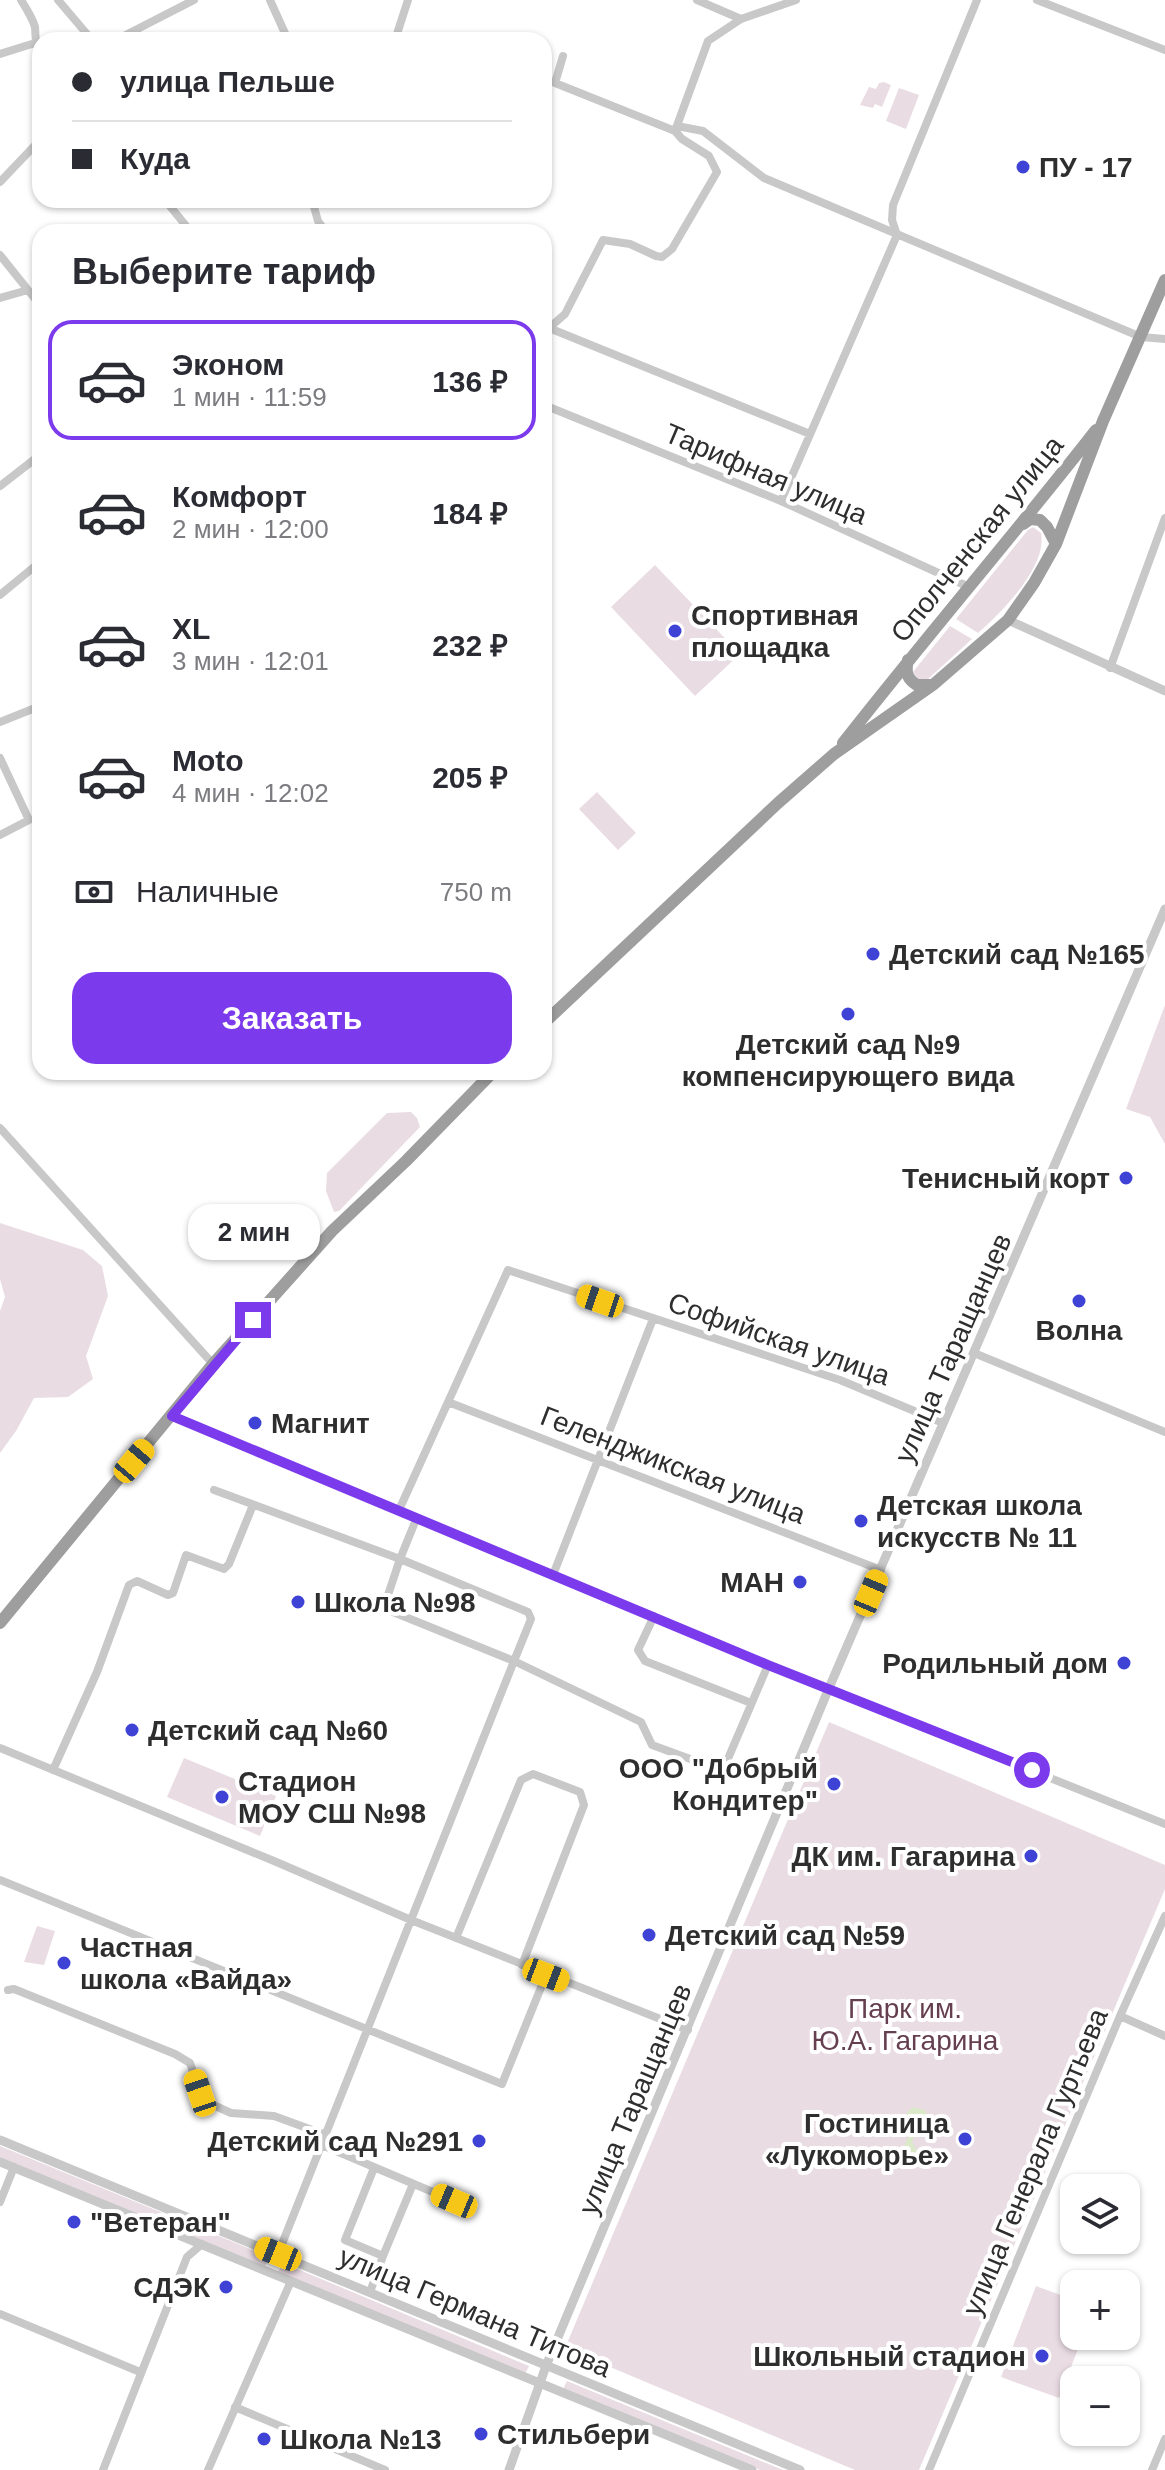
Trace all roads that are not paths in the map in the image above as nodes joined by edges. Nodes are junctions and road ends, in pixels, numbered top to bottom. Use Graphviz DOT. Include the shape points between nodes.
graph roads {
  1 [pos="21,0"];
  2 [pos="194,0"];
  3 [pos="270,0"];
  4 [pos="408,0"];
  5 [pos="697,0"];
  6 [pos="796,0"];
  7 [pos="977,0"];
  8 [pos="1037,0"];
  9 [pos="62,1"];
  10 [pos="741,19"];
  11 [pos="36,32"];
  12 [pos="86,32"];
  13 [pos="132,32"];
  14 [pos="284,32"];
  15 [pos="398,32"];
  16 [pos="32,47"];
  17 [pos="1165,50"];
  18 [pos="0,54"];
  19 [pos="563,56"];
  20 [pos="675,131"];
  21 [pos="32,148"];
  22 [pos="0,182"];
  23 [pos="172,208"];
  24 [pos="184,224"];
  25 [pos="897,235"];
  26 [pos="0,255"];
  27 [pos="1165,280"];
  28 [pos="28,290"];
  29 [pos="32,295"];
  30 [pos="0,298"];
  31 [pos="552,324"];
  32 [pos="552,331"];
  33 [pos="1141,337"];
  34 [pos="1165,339"];
  35 [pos="552,408"];
  36 [pos="1103,421"];
  37 [pos="810,434"];
  38 [pos="32,461"];
  39 [pos="0,486"];
  40 [pos="781,501"];
  41 [pos="1165,518"];
  42 [pos="1023,524"];
  43 [pos="1056,544"];
  44 [pos="32,568"];
  45 [pos="969,587"];
  46 [pos="0,594"];
  47 [pos="1008,620"];
  48 [pos="908,660"];
  49 [pos="1110,668"];
  50 [pos="934,684"];
  51 [pos="1165,691"];
  52 [pos="32,709"];
  53 [pos="0,722"];
  54 [pos="834,754"];
  55 [pos="0,758"];
  56 [pos="0,835"];
  57 [pos="1165,909"];
  58 [pos="552,1015"];
  59 [pos="485,1080"];
  60 [pos="0,1128"];
  61 [pos="653,1319"];
  62 [pos="974,1353"];
  63 [pos="213,1364"];
  64 [pos="448,1402"];
  65 [pos="172,1416"];
  66 [pos="943,1423"];
  67 [pos="1165,1432"];
  68 [pos="599,1459"];
  69 [pos="214,1490"];
  70 [pos="253,1505"];
  71 [pos="399,1510"];
  72 [pos="415,1517"];
  73 [pos="400,1559"];
  74 [pos="881,1570"];
  75 [pos="553,1575"];
  76 [pos="654,1616"];
  77 [pos="0,1623"];
  78 [pos="514,1661"];
  79 [pos="768,1665"];
  80 [pos="829,1688"];
  81 [pos="751,1703"];
  82 [pos="0,1748"];
  83 [pos="53,1770"];
  84 [pos="1165,1824"];
  85 [pos="0,1880"];
  86 [pos="1165,1916"];
  87 [pos="411,1920"];
  88 [pos="456,1938"];
  89 [pos="522,1965"];
  90 [pos="546,1975"];
  91 [pos="8,1990"];
  92 [pos="1120,2016"];
  93 [pos="688,2030"];
  94 [pos="368,2031"];
  95 [pos="1165,2036"];
  96 [pos="326,2135"];
  97 [pos="0,2140"];
  98 [pos="322,2145"];
  99 [pos="0,2162"];
  100 [pos="14,2167"];
  101 [pos="374,2168"];
  102 [pos="413,2184"];
  103 [pos="454,2201"];
  104 [pos="0,2202"];
  105 [pos="202,2244"];
  106 [pos="280,2254"];
  107 [pos="383,2256"];
  108 [pos="274,2274"];
  109 [pos="291,2281"];
  110 [pos="370,2292"];
  111 [pos="0,2314"];
  112 [pos="546,2366"];
  113 [pos="140,2372"];
  114 [pos="539,2384"];
  115 [pos="235,2407"];
  116 [pos="1165,2439"];
  117 [pos="103,2470"];
  118 [pos="208,2470"];
  119 [pos="385,2470"];
  120 [pos="509,2470"];
  121 [pos="752,2470"];
  122 [pos="800,2470"];
  123 [pos="929,2470"];
  124 [pos="1152,2470"];
  1 -- 11 [label="street"];
  2 -- 13 [label="street"];
  3 -- 14 [label="street"];
  4 -- 15 [label="street"];
  5 -- 10 [label="street"];
  6 -- 10 [label="street"];
  7 -- 25 [label="street" via="893,205"];
  8 -- 17 [label="street"];
  9 -- 12 [label="street"];
  10 -- 20 [label="street" via="708,41"];
  16 -- 18 [label="street"];
  19 -- 20 [label="street" via="555,83"];
  20 -- 25 [label="street" via="677,126 703,131 764,178"];
  20 -- 31 [label="street" via="709,156 717,172 672,249 662,257 603,240 565,314"];
  21 -- 22 [label="street"];
  23 -- 24 [label="street"];
  25 -- 33 [label="street"];
  25 -- 37 [label="street"];
  26 -- 28 [label="street"];
  27 -- 33 [label="highway, Ополченская улица"];
  28 -- 29 [label="street"];
  28 -- 30 [label="street"];
  32 -- 37 [label="street"];
  33 -- 34 [label="street"];
  33 -- 36 [label="highway, Ополченская улица"];
  35 -- 40 [label="street, Тарифная улица"];
  36 -- 42 [label="highway, Ополченская улица"];
  36 -- 43 [label="highway, Ополченская улица"];
  37 -- 40 [label="street"];
  38 -- 39 [label="street"];
  40 -- 45 [label="street, Тарифная улица"];
  41 -- 49 [label="street"];
  42 -- 43 [label="highway" via="1040,520"];
  42 -- 45 [label="highway, Ополченская улица"];
  43 -- 47 [label="highway, Ополченская улица"];
  44 -- 46 [label="street"];
  45 -- 48 [label="highway, Ополченская улица"];
  47 -- 49 [label="street"];
  47 -- 50 [label="highway, Ополченская улица"];
  48 -- 50 [label="highway" via="906,670 914,683"];
  48 -- 54 [label="highway, Ополченская улица"];
  49 -- 51 [label="street"];
  50 -- 54 [label="highway, Ополченская улица"];
  52 -- 53 [label="street"];
  54 -- 58 [label="highway"];
  55 -- 56 [label="street" via="29,820"];
  57 -- 62 [label="street, улица Таращанцев"];
  59 -- 63 [label="highway" via="332,1231"];
  60 -- 63 [label="street"];
  61 -- 64 [label="street, Софийская улица" via="508,1270"];
  61 -- 66 [label="street, Софийская улица" via="840,1380"];
  61 -- 68 [label="street"];
  62 -- 66 [label="street, улица Таращанцев"];
  62 -- 67 [label="street"];
  63 -- 65 [label="highway"];
  64 -- 68 [label="street, Геленджикская улица"];
  64 -- 71 [label="street"];
  65 -- 71 [label="street"];
  65 -- 77 [label="highway"];
  66 -- 74 [label="street, улица Таращанцев"];
  68 -- 74 [label="street, Геленджикская улица"];
  68 -- 75 [label="street"];
  69 -- 70 [label="street"];
  70 -- 73 [label="street"];
  70 -- 83 [label="street" via="224,1569 186,1555 173,1593 137,1581 129,1585"];
  71 -- 72 [label="street"];
  72 -- 73 [label="street"];
  72 -- 75 [label="street"];
  73 -- 78 [label="street" via="387,1598 393,1612"];
  73 -- 78 [label="street" via="528,1612 531,1619"];
  74 -- 80 [label="street, улица Таращанцев"];
  75 -- 76 [label="street"];
  76 -- 79 [label="street"];
  76 -- 81 [label="street" via="638,1650 645,1661"];
  78 -- 81 [label="street" via="641,1722 652,1745 712,1767 727,1761"];
  78 -- 87 [label="street"];
  79 -- 80 [label="street"];
  79 -- 81 [label="street"];
  80 -- 84 [label="street"];
  80 -- 93 [label="street, улица Таращанцев"];
  82 -- 83 [label="street"];
  83 -- 87 [label="street"];
  85 -- 94 [label="street"];
  86 -- 92 [label="street, улица Генерала Гуртьева"];
  87 -- 88 [label="street"];
  87 -- 94 [label="street"];
  88 -- 89 [label="street"];
  88 -- 89 [label="street" via="521,1780 533,1774 580,1792 584,1805"];
  89 -- 90 [label="street"];
  90 -- 93 [label="street"];
  90 -- 94 [label="street" via="502,2084"];
  91 -- 96 [label="street" via="175,2054 190,2063 200,2093 211,2104 231,2113 274,2116"];
  92 -- 95 [label="street"];
  92 -- 123 [label="street, улица Генерала Гуртьева"];
  93 -- 112 [label="street, улица Таращанцев"];
  94 -- 96 [label="street"];
  96 -- 98 [label="street"];
  97 -- 106 [label="street, улица Германа Титова"];
  98 -- 101 [label="street"];
  98 -- 106 [label="street"];
  99 -- 100 [label="street, улица Германа Титова"];
  100 -- 104 [label="street"];
  100 -- 105 [label="street, улица Германа Титова"];
  101 -- 102 [label="street"];
  101 -- 107 [label="street" via="345,2240"];
  102 -- 103 [label="street"];
  102 -- 107 [label="street"];
  105 -- 108 [label="street, улица Германа Титова"];
  105 -- 113 [label="street" via="187,2257"];
  106 -- 108 [label="street"];
  106 -- 110 [label="street, улица Германа Титова"];
  107 -- 110 [label="street"];
  108 -- 109 [label="street, улица Германа Титова"];
  109 -- 114 [label="street, улица Германа Титова"];
  109 -- 115 [label="street"];
  110 -- 112 [label="street, улица Германа Титова"];
  111 -- 113 [label="street"];
  112 -- 114 [label="street, улица Таращанцев"];
  112 -- 122 [label="street, улица Германа Титова"];
  113 -- 117 [label="street"];
  114 -- 120 [label="street, улица Таращанцев"];
  114 -- 121 [label="street, улица Германа Титова"];
  115 -- 118 [label="street"];
  115 -- 119 [label="street"];
  116 -- 124 [label="street"];
}
